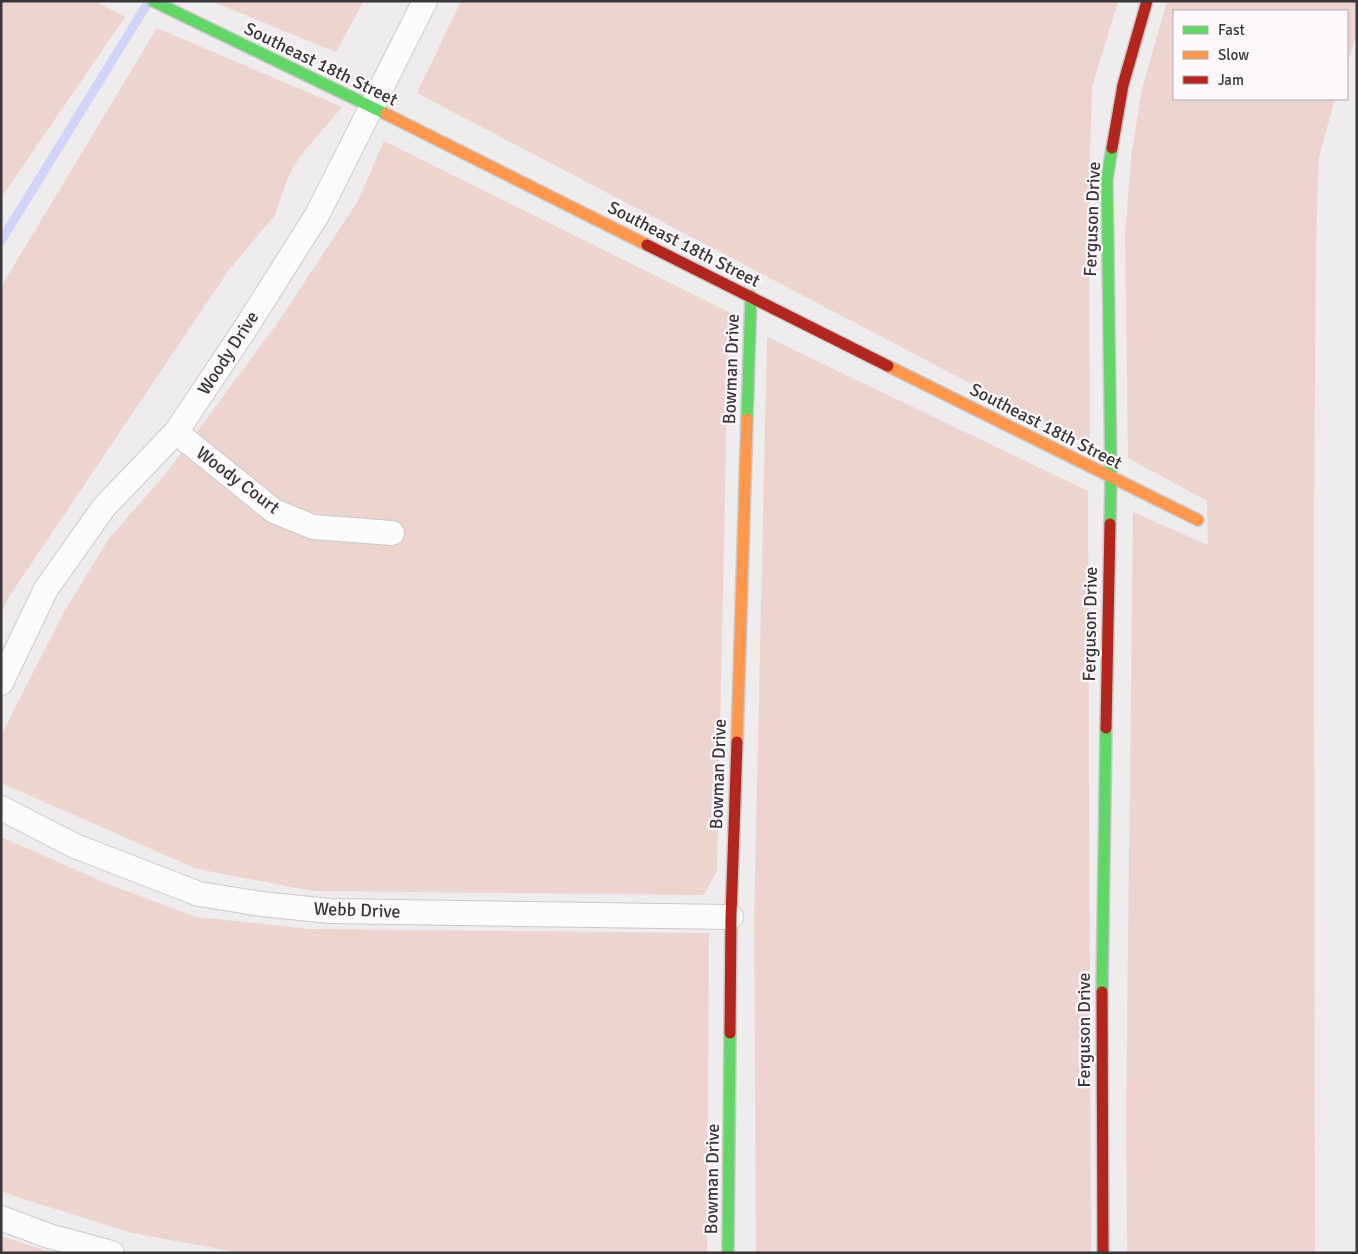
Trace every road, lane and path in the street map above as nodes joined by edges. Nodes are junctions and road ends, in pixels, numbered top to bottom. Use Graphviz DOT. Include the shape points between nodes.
graph roads {
  1 [pos="153,1"];
  2 [pos="426,1"];
  3 [pos="1147,1"];
  4 [pos="372,107"];
  5 [pos="751,296"];
  6 [pos="176,432"];
  7 [pos="1110,478"];
  8 [pos="1198,520"];
  9 [pos="392,533"];
  10 [pos="1,683"];
  11 [pos="1,808"];
  12 [pos="732,917"];
  13 [pos="1,1218"];
  14 [pos="112,1253"];
  15 [pos="728,1253"];
  16 [pos="1103,1253"];
  1 -- 4 [label="street, Southeast 18th Street"];
  2 -- 4 [label="street, Woody Drive"];
  3 -- 7 [label="street, Ferguson Drive" via="1124,85 1107,179"];
  4 -- 5 [label="street, Southeast 18th Street"];
  4 -- 6 [label="street, Woody Drive" via="317,215"];
  5 -- 7 [label="street, Southeast 18th Street"];
  5 -- 12 [label="street, Bowman Drive"];
  6 -- 9 [label="street, Woody Court" via="274,511 313,527"];
  6 -- 10 [label="street, Woody Drive" via="104,507 46,589"];
  7 -- 8 [label="street, Southeast 18th Street"];
  7 -- 16 [label="street, Ferguson Drive" via="1101,1028"];
  11 -- 12 [label="street, Webb Drive" via="75,846 199,894 261,904 330,911"];
  12 -- 15 [label="street, Bowman Drive"];
  13 -- 14 [label="street" via="49,1236"];
}
